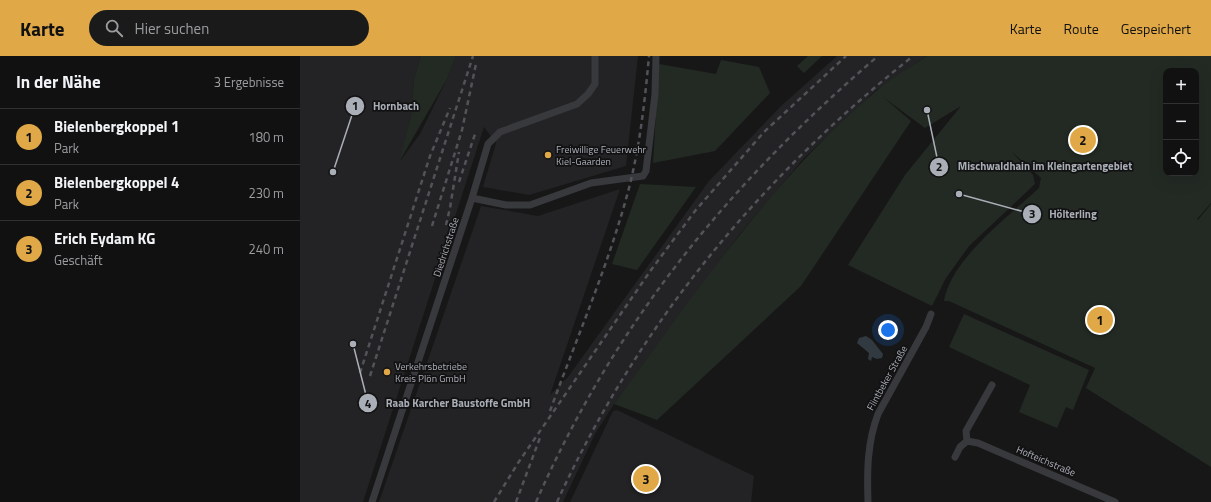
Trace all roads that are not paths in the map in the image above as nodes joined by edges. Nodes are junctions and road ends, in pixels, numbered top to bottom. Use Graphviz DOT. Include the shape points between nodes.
graph roads {
  1 [pos="596,56"];
  2 [pos="656,56"];
  3 [pos="472,198"];
  4 [pos="931,314"];
  5 [pos="992,385"];
  6 [pos="967,441"];
  7 [pos="955,457"];
  8 [pos="372,502"];
  9 [pos="868,502"];
  10 [pos="1115,502"];
  1 -- 3 [label="street, Diedrichstraße" via="595,84 577,104 500,132 492,138"];
  2 -- 3 [label="street" via="653,109 646,171 643,176 591,183 530,205 506,205"];
  3 -- 8 [label="street, Diedrichstraße"];
  4 -- 9 [label="street, Flintbeker Straße" via="873,426 868,456"];
  5 -- 6 [label="street" via="966,431"];
  6 -- 7 [label="street"];
  6 -- 10 [label="street, Hofteichstraße" via="978,443"];
}
